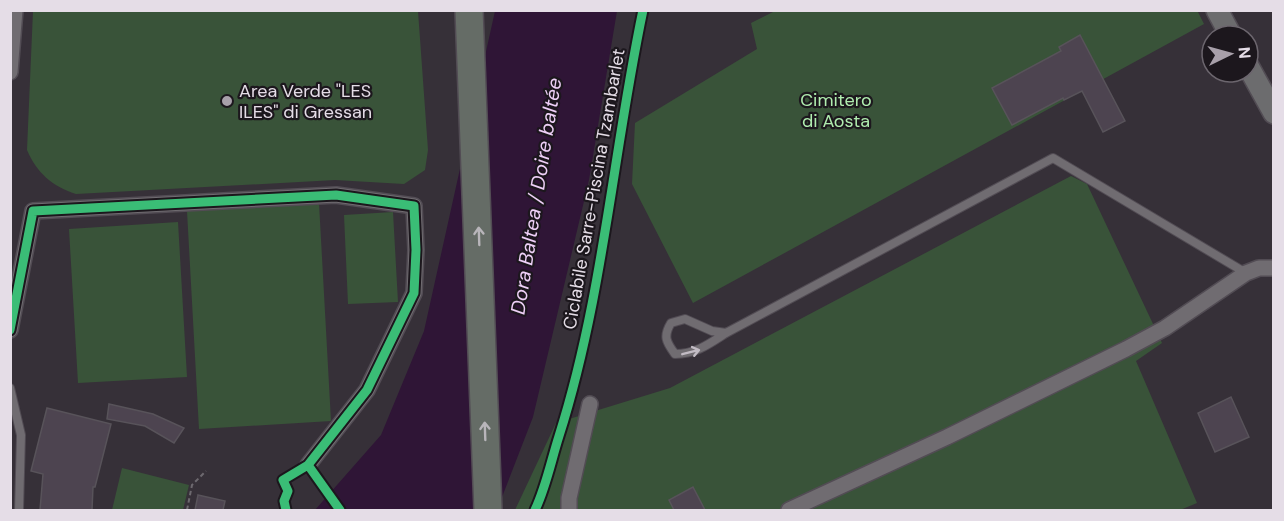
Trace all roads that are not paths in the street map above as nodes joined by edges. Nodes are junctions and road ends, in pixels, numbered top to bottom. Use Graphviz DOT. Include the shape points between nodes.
graph roads {
  1 [pos="15,10"];
  2 [pos="1217,10"];
  3 [pos="457,14"];
  4 [pos="1225,24"];
  5 [pos="10,72"];
  6 [pos="1258,84"];
  7 [pos="1274,113"];
  8 [pos="1274,268"];
  9 [pos="1246,273"];
  10 [pos="10,330"];
  11 [pos="726,333"];
  12 [pos="10,388"];
  13 [pos="590,404"];
  14 [pos="308,465"];
  15 [pos="19,510"];
  16 [pos="470,510"];
  17 [pos="488,510"];
  18 [pos="569,510"];
  19 [pos="789,510"];
  1 -- 5 [label="street"];
  2 -- 4 [label="street"];
  3 -- 16 [label="highway"];
  17 -- 3 [label="highway, one-way"];
  6 -- 7 [label="street"];
  8 -- 9 [label="street"];
  9 -- 11 [label="lane" via="1053,158"];
  9 -- 19 [label="street" via="1165,328 1126,349"];
  10 -- 14 [label="street" via="33,211 336,195 414,206 414,293 367,390"];
  11 -- 11 [label="lane, one-way" via="685,319 671,323 665,333 675,354 705,347"];
  12 -- 15 [label="lane" via="21,435"];
  13 -- 18 [label="street"];
}
